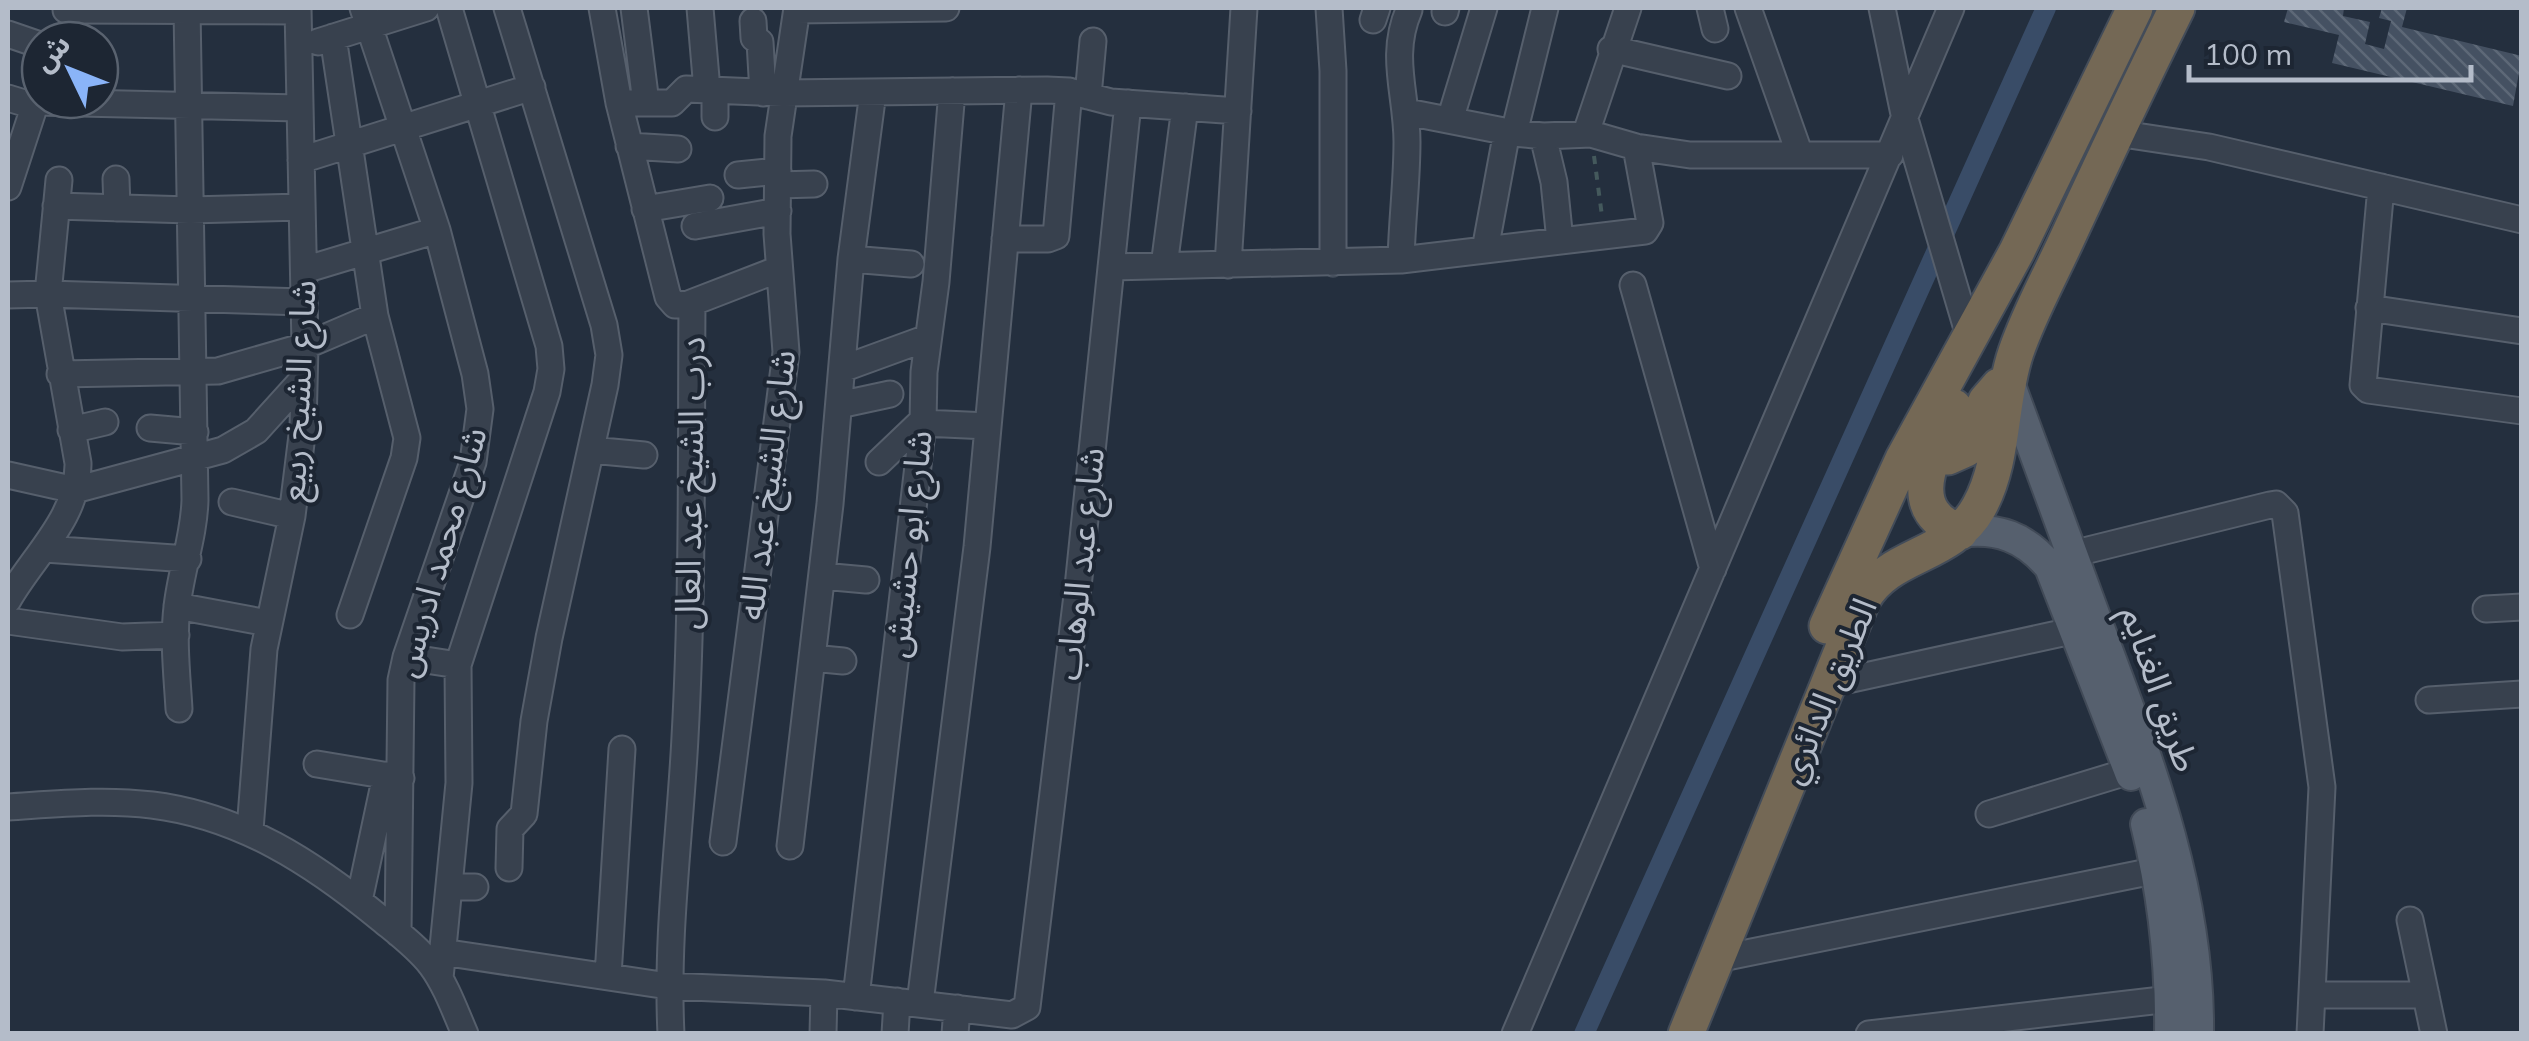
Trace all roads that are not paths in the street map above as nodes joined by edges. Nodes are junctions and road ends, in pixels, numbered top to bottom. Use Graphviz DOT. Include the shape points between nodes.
graph roads {
  1 [pos="426,8"];
  2 [pos="449,8"];
  3 [pos="507,8"];
  4 [pos="602,8"];
  5 [pos="634,8"];
  6 [pos="700,8"];
  7 [pos="946,8"];
  8 [pos="1244,8"];
  9 [pos="1329,8"];
  10 [pos="1484,8"];
  11 [pos="1545,8"];
  12 [pos="1628,8"];
  13 [pos="1748,8"];
  14 [pos="1882,8"];
  15 [pos="1950,8"];
  16 [pos="2136,8"];
  17 [pos="2176,8"];
  18 [pos="67,9"];
  19 [pos="797,9"];
  20 [pos="856,9"];
  21 [pos="187,10"];
  22 [pos="256,10"];
  23 [pos="298,10"];
  24 [pos="1409,10"];
  25 [pos="366,17"];
  26 [pos="750,27"];
  27 [pos="333,37"];
  28 [pos="1093,41"];
  29 [pos="299,48"];
  30 [pos="1612,49"];
  31 [pos="1728,76"];
  32 [pos="532,87"];
  33 [pos="711,90"];
  34 [pos="1019,90"];
  35 [pos="952,91"];
  36 [pos="873,92"];
  37 [pos="773,93"];
  38 [pos="1078,94"];
  39 [pos="120,102"];
  40 [pos="618,103"];
  41 [pos="646,103"];
  42 [pos="480,104"];
  43 [pos="1128,104"];
  44 [pos="188,105"];
  45 [pos="1185,107"];
  46 [pos="300,108"];
  47 [pos="1238,111"];
  48 [pos="1407,112"];
  49 [pos="716,118"];
  50 [pos="30,120"];
  51 [pos="1450,120"];
  52 [pos="1905,120"];
  53 [pos="403,128"];
  54 [pos="1511,132"];
  55 [pos="2116,132"];
  56 [pos="1589,134"];
  57 [pos="1543,136"];
  58 [pos="349,146"];
  59 [pos="629,146"];
  60 [pos="1636,147"];
  61 [pos="678,148"];
  62 [pos="1800,155"];
  63 [pos="1890,155"];
  64 [pos="302,160"];
  65 [pos="738,175"];
  66 [pos="778,178"];
  67 [pos="116,179"];
  68 [pos="59,180"];
  69 [pos="814,184"];
  70 [pos="8,187"];
  71 [pos="2382,187"];
  72 [pos="710,198"];
  73 [pos="56,206"];
  74 [pos="302,207"];
  75 [pos="116,208"];
  76 [pos="645,209"];
  77 [pos="190,210"];
  78 [pos="778,212"];
  79 [pos="2522,220"];
  80 [pos="695,226"];
  81 [pos="437,230"];
  82 [pos="1005,239"];
  83 [pos="1560,241"];
  84 [pos="1485,250"];
  85 [pos="364,252"];
  86 [pos="851,259"];
  87 [pos="1401,260"];
  88 [pos="1333,263"];
  89 [pos="911,264"];
  90 [pos="1228,265"];
  91 [pos="1164,266"];
  92 [pos="1111,267"];
  93 [pos="304,270"];
  94 [pos="779,270"];
  95 [pos="1634,285"];
  96 [pos="48,294"];
  97 [pos="8,296"];
  98 [pos="192,299"];
  99 [pos="304,302"];
  100 [pos="691,303"];
  101 [pos="2369,308"];
  102 [pos="375,316"];
  103 [pos="2522,332"];
  104 [pos="928,338"];
  105 [pos="1970,339"];
  106 [pos="306,346"];
  107 [pos="842,368"];
  108 [pos="60,374"];
  109 [pos="194,374"];
  110 [pos="304,378"];
  111 [pos="2008,380"];
  112 [pos="890,394"];
  113 [pos="840,406"];
  114 [pos="2522,410"];
  115 [pos="105,422"];
  116 [pos="923,422"];
  117 [pos="988,426"];
  118 [pos="150,428"];
  119 [pos="71,430"];
  120 [pos="195,432"];
  121 [pos="591,450"];
  122 [pos="1935,453"];
  123 [pos="644,455"];
  124 [pos="195,459"];
  125 [pos="879,462"];
  126 [pos="8,475"];
  127 [pos="75,490"];
  128 [pos="232,502"];
  129 [pos="292,516"];
  130 [pos="1960,532"];
  131 [pos="45,549"];
  132 [pos="2072,554"];
  133 [pos="188,560"];
  134 [pos="1713,568"];
  135 [pos="822,576"];
  136 [pos="866,580"];
  137 [pos="8,600"];
  138 [pos="177,606"];
  139 [pos="2522,607"];
  140 [pos="2486,609"];
  141 [pos="350,615"];
  142 [pos="8,621"];
  143 [pos="268,623"];
  144 [pos="2076,630"];
  145 [pos="176,636"];
  146 [pos="406,657"];
  147 [pos="812,658"];
  148 [pos="844,661"];
  149 [pos="458,665"];
  150 [pos="1829,684"];
  151 [pos="2522,694"];
  152 [pos="2429,700"];
  153 [pos="179,709"];
  154 [pos="622,749"];
  155 [pos="317,764"];
  156 [pos="2130,772"];
  157 [pos="394,776"];
  158 [pos="8,807"];
  159 [pos="1988,814"];
  160 [pos="250,830"];
  161 [pos="723,842"];
  162 [pos="790,846"];
  163 [pos="509,868"];
  164 [pos="2158,870"];
  165 [pos="475,887"];
  166 [pos="448,888"];
  167 [pos="359,900"];
  168 [pos="2410,920"];
  169 [pos="398,933"];
  170 [pos="1717,959"];
  171 [pos="441,966"];
  172 [pos="608,976"];
  173 [pos="668,986"];
  174 [pos="824,993"];
  175 [pos="2313,995"];
  176 [pos="2426,995"];
  177 [pos="856,996"];
  178 [pos="2170,999"];
  179 [pos="908,1002"];
  180 [pos="956,1021"];
  181 [pos="465,1034"];
  182 [pos="670,1034"];
  183 [pos="823,1034"];
  184 [pos="895,1034"];
  185 [pos="1515,1034"];
  186 [pos="1660,1034"];
  187 [pos="1686,1034"];
  188 [pos="1868,1034"];
  189 [pos="2170,1034"];
  190 [pos="2198,1034"];
  191 [pos="2310,1034"];
  192 [pos="2434,1034"];
  1 -- 25 [label="street"];
  2 -- 42 [label="street"];
  3 -- 32 [label="street"];
  4 -- 40 [label="street, درب الشيخ عبد العال"];
  5 -- 41 [label="street"];
  6 -- 33 [label="street"];
  7 -- 20 [label="street"];
  8 -- 47 [label="street"];
  9 -- 88 [label="street"];
  10 -- 51 [label="street"];
  11 -- 54 [label="street"];
  12 -- 30 [label="street"];
  13 -- 62 [label="street"];
  14 -- 52 [label="street"];
  15 -- 52 [label="street"];
  16 -- 105 [label="highway, الطريق الدائري"];
  17 -- 55 [label="highway, الطريق الدائري"];
  18 -- 21 [label="street"];
  19 -- 20 [label="street"];
  19 -- 37 [label="street, شارع الشيخ عبد الله"];
  21 -- 22 [label="street"];
  21 -- 44 [label="street"];
  22 -- 23 [label="street"];
  23 -- 29 [label="street, شارع الشيخ ربيع"];
  24 -- 48 [label="street" via="1398,56"];
  25 -- 27 [label="street"];
  25 -- 53 [label="street, شارع محمد ادريس"];
  26 -- 37 [label="street"];
  27 -- 29 [label="street"];
  27 -- 58 [label="street"];
  28 -- 38 [label="street"];
  29 -- 46 [label="street, شارع الشيخ ربيع"];
  30 -- 31 [label="street"];
  30 -- 56 [label="street"];
  32 -- 42 [label="street"];
  32 -- 121 [label="street" via="608,340"];
  33 -- 37 [label="street"];
  33 -- 41 [label="street" via="684,89 674,103"];
  33 -- 49 [label="street"];
  34 -- 35 [label="street"];
  34 -- 38 [label="street"];
  34 -- 82 [label="street"];
  35 -- 36 [label="street"];
  35 -- 104 [label="street, شارع ابو حشيش"];
  36 -- 37 [label="street"];
  36 -- 86 [label="street"];
  37 -- 66 [label="street, شارع الشيخ عبد الله"];
  38 -- 43 [label="street"];
  38 -- 82 [label="street" via="1057,232 1048,239"];
  39 -- 44 [label="street"];
  40 -- 41 [label="street"];
  40 -- 59 [label="street, درب الشيخ عبد العال"];
  42 -- 53 [label="street"];
  42 -- 149 [label="street" via="551,370"];
  43 -- 45 [label="street"];
  43 -- 92 [label="street, شارع عبد الوهاب"];
  44 -- 46 [label="street"];
  44 -- 77 [label="street"];
  45 -- 47 [label="street"];
  45 -- 91 [label="street"];
  46 -- 64 [label="street, شارع الشيخ ربيع"];
  47 -- 90 [label="street"];
  48 -- 51 [label="street"];
  48 -- 87 [label="street"];
  50 -- 70 [label="street"];
  51 -- 54 [label="street"];
  52 -- 63 [label="street"];
  52 -- 105 [label="street"];
  53 -- 58 [label="street"];
  53 -- 81 [label="street, شارع محمد ادريس"];
  54 -- 57 [label="street"];
  54 -- 84 [label="street"];
  55 -- 71 [label="street"];
  55 -- 111 [label="highway, الطريق الدائري"];
  56 -- 57 [label="street"];
  56 -- 60 [label="street"];
  57 -- 83 [label="street"];
  58 -- 64 [label="street"];
  58 -- 85 [label="street"];
  59 -- 61 [label="street"];
  59 -- 76 [label="street, درب الشيخ عبد العال"];
  60 -- 62 [label="street" via="1728,157"];
  60 -- 83 [label="street" via="1649,228"];
  62 -- 63 [label="street"];
  63 -- 134 [label="street"];
  64 -- 74 [label="street, شارع الشيخ ربيع"];
  65 -- 66 [label="street"];
  66 -- 69 [label="street"];
  66 -- 78 [label="street, شارع الشيخ عبد الله"];
  67 -- 75 [label="street"];
  68 -- 73 [label="street"];
  71 -- 79 [label="street"];
  71 -- 101 [label="street"];
  72 -- 76 [label="street"];
  73 -- 75 [label="street"];
  73 -- 96 [label="street"];
  74 -- 77 [label="street"];
  74 -- 93 [label="street, شارع الشيخ ربيع"];
  75 -- 77 [label="street"];
  76 -- 100 [label="street, درب الشيخ عبد العال" via="669,300"];
  77 -- 98 [label="street"];
  78 -- 80 [label="street"];
  78 -- 94 [label="street, شارع الشيخ عبد الله"];
  81 -- 85 [label="street"];
  81 -- 146 [label="street, شارع محمد ادريس" via="475,374 480,427"];
  82 -- 117 [label="street"];
  83 -- 84 [label="street"];
  84 -- 87 [label="street"];
  85 -- 93 [label="street"];
  85 -- 102 [label="street"];
  86 -- 89 [label="street"];
  86 -- 107 [label="street"];
  87 -- 88 [label="street"];
  88 -- 90 [label="street"];
  90 -- 91 [label="street"];
  91 -- 92 [label="street"];
  92 -- 180 [label="street, شارع عبد الوهاب" via="1030,999 1012,1015"];
  93 -- 99 [label="street, شارع الشيخ ربيع"];
  94 -- 100 [label="street"];
  94 -- 161 [label="street, شارع الشيخ عبد الله" via="786,352"];
  95 -- 134 [label="street"];
  96 -- 97 [label="street"];
  96 -- 98 [label="street"];
  96 -- 108 [label="street"];
  98 -- 99 [label="street"];
  98 -- 109 [label="street"];
  99 -- 106 [label="street, شارع الشيخ ربيع"];
  100 -- 173 [label="street, درب الشيخ عبد العال" via="685,734"];
  101 -- 103 [label="street"];
  101 -- 114 [label="street" via="2365,388"];
  102 -- 106 [label="street"];
  102 -- 141 [label="street" via="406,448"];
  104 -- 107 [label="street"];
  104 -- 116 [label="street, شارع ابو حشيش"];
  105 -- 122 [label="highway" via="1968,370"];
  105 -- 186 [label="highway, الطريق الدائري" via="1847,576"];
  106 -- 109 [label="street"];
  106 -- 110 [label="street, شارع الشيخ ربيع"];
  107 -- 113 [label="street"];
  108 -- 109 [label="street"];
  108 -- 119 [label="street"];
  109 -- 120 [label="street"];
  110 -- 124 [label="street" via="246,439"];
  110 -- 129 [label="street, شارع الشيخ ربيع"];
  111 -- 122 [label="highway" via="1986,401 1966,450 1948,457"];
  111 -- 130 [label="highway, الطريق الدائري" via="1988,486"];
  111 -- 132 [label="main road, طريق الغنايم"];
  112 -- 113 [label="street"];
  113 -- 135 [label="street"];
  115 -- 119 [label="street"];
  116 -- 117 [label="street"];
  116 -- 125 [label="street"];
  116 -- 177 [label="street, شارع ابو حشيش"];
  117 -- 179 [label="street" via="977,548"];
  118 -- 120 [label="street"];
  119 -- 127 [label="street"];
  120 -- 124 [label="street"];
  121 -- 123 [label="street"];
  121 -- 163 [label="street" via="534,720 524,814 510,829"];
  122 -- 130 [label="highway" via="1925,482 1927,504 1939,522"];
  124 -- 127 [label="street"];
  124 -- 133 [label="street"];
  126 -- 127 [label="street"];
  127 -- 131 [label="street"];
  128 -- 129 [label="street"];
  129 -- 143 [label="street, شارع الشيخ ربيع"];
  130 -- 144 [label="main road, طريق الغنايم" via="2000,532 2036,551 2050,567"];
  130 -- 150 [label="highway, الطريق الدائري" via="1876,581"];
  131 -- 133 [label="street"];
  131 -- 137 [label="street"];
  132 -- 175 [label="street" via="2270,504 2286,512 2322,787"];
  132 -- 190 [label="main road, طريق الغنايم" via="2134,720 2178,866 2196,958"];
  133 -- 138 [label="street"];
  134 -- 185 [label="street"];
  135 -- 136 [label="street"];
  135 -- 147 [label="street"];
  138 -- 143 [label="street"];
  138 -- 145 [label="street"];
  139 -- 140 [label="street"];
  142 -- 145 [label="street" via="104,635"];
  143 -- 160 [label="street, شارع الشيخ ربيع"];
  144 -- 150 [label="street"];
  144 -- 156 [label="main road, طريق الغنايم"];
  145 -- 153 [label="street"];
  146 -- 149 [label="street"];
  146 -- 157 [label="street, شارع محمد ادريس"];
  147 -- 148 [label="street"];
  147 -- 162 [label="street"];
  149 -- 166 [label="street" via="458,783"];
  150 -- 170 [label="highway, الطريق الدائري"];
  151 -- 152 [label="street"];
  154 -- 172 [label="street"];
  155 -- 157 [label="street"];
  156 -- 159 [label="street"];
  156 -- 164 [label="main road, طريق الغنايم"];
  157 -- 167 [label="street"];
  157 -- 169 [label="street, شارع محمد ادريس"];
  158 -- 160 [label="street" via="152,805"];
  160 -- 167 [label="street"];
  164 -- 170 [label="street"];
  164 -- 178 [label="main road, طريق الغنايم"];
  165 -- 166 [label="street"];
  166 -- 171 [label="street"];
  167 -- 169 [label="street"];
  168 -- 176 [label="street"];
  169 -- 171 [label="street"];
  170 -- 187 [label="highway, الطريق الدائري"];
  171 -- 172 [label="street"];
  171 -- 181 [label="street"];
  172 -- 173 [label="street"];
  173 -- 174 [label="street"];
  173 -- 182 [label="street, درب الشيخ عبد العال"];
  174 -- 177 [label="street"];
  174 -- 183 [label="street"];
  175 -- 176 [label="street"];
  175 -- 191 [label="street"];
  176 -- 192 [label="street"];
  177 -- 179 [label="street"];
  178 -- 188 [label="street"];
  178 -- 189 [label="main road, طريق الغنايم"];
  179 -- 180 [label="street"];
  179 -- 184 [label="street"];
}
